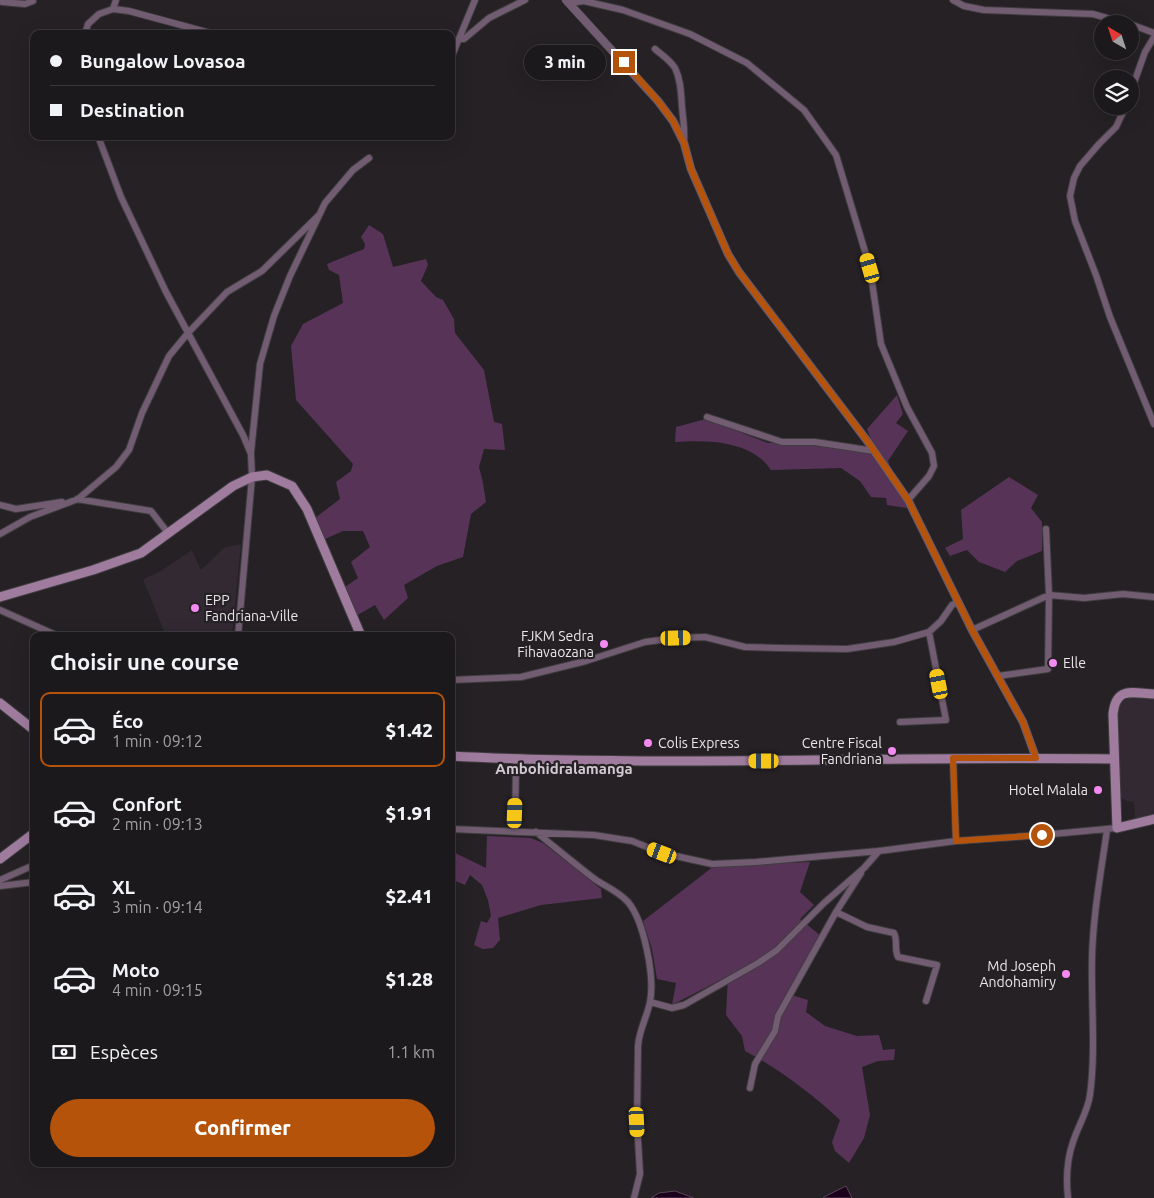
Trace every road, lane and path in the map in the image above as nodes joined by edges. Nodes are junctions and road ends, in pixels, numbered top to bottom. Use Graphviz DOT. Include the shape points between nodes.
graph roads {
  1 [pos="116,0"];
  2 [pos="475,0"];
  3 [pos="525,0"];
  4 [pos="953,0"];
  5 [pos="32,1"];
  6 [pos="567,1"];
  7 [pos="2,2"];
  8 [pos="113,9"];
  9 [pos="1097,15"];
  10 [pos="1139,28"];
  11 [pos="86,30"];
  12 [pos="199,30"];
  13 [pos="1154,33"];
  14 [pos="1154,37"];
  15 [pos="459,39"];
  16 [pos="455,48"];
  17 [pos="655,49"];
  18 [pos="1139,70"];
  19 [pos="1122,115"];
  20 [pos="100,140"];
  21 [pos="684,143"];
  22 [pos="369,158"];
  23 [pos="319,215"];
  24 [pos="188,333"];
  25 [pos="707,417"];
  26 [pos="1154,424"];
  27 [pos="874,451"];
  28 [pos="251,454"];
  29 [pos="252,477"];
  30 [pos="78,499"];
  31 [pos="908,500"];
  32 [pos="0,505"];
  33 [pos="1046,529"];
  34 [pos="168,533"];
  35 [pos="0,534"];
  36 [pos="1049,595"];
  37 [pos="0,597"];
  38 [pos="1154,597"];
  39 [pos="958,602"];
  40 [pos="0,610"];
  41 [pos="972,630"];
  42 [pos="49,632"];
  43 [pos="238,632"];
  44 [pos="359,632"];
  45 [pos="929,632"];
  46 [pos="998,676"];
  47 [pos="455,680"];
  48 [pos="1154,694"];
  49 [pos="0,703"];
  50 [pos="900,722"];
  51 [pos="30,727"];
  52 [pos="455,756"];
  53 [pos="953,758"];
  54 [pos="1036,758"];
  55 [pos="516,760"];
  56 [pos="1114,760"];
  57 [pos="1154,819"];
  58 [pos="455,828"];
  59 [pos="1117,828"];
  60 [pos="514,830"];
  61 [pos="1107,830"];
  62 [pos="535,832"];
  63 [pos="30,836"];
  64 [pos="956,841"];
  65 [pos="880,851"];
  66 [pos="0,859"];
  67 [pos="30,867"];
  68 [pos="864,868"];
  69 [pos="0,880"];
  70 [pos="30,882"];
  71 [pos="0,886"];
  72 [pos="836,912"];
  73 [pos="926,1001"];
  74 [pos="650,1002"];
  75 [pos="750,1088"];
  76 [pos="634,1198"];
  77 [pos="1068,1198"];
  1 -- 8 [label="street"];
  2 -- 15 [label="street"];
  3 -- 15 [label="street" via="488,18 464,39"];
  4 -- 9 [label="street" via="984,10"];
  5 -- 7 [label="street" via="25,4"];
  6 -- 21 [label="street" via="658,101"];
  6 -- 31 [label="street" via="584,1 623,10 690,34 747,63 804,110 836,155 870,268 881,344 907,407 932,453 934,466 929,476"];
  8 -- 11 [label="street" via="99,14"];
  8 -- 12 [label="street"];
  10 -- 13 [label="street"];
  14 -- 18 [label="street"];
  15 -- 16 [label="street"];
  17 -- 21 [label="street" via="675,69 682,92"];
  19 -- 26 [label="street" via="1116,127 1080,166 1070,196 1075,221 1110,317"];
  20 -- 24 [label="street" via="121,197"];
  21 -- 27 [label="street" via="691,169 739,272"];
  22 -- 23 [label="street" via="353,170"];
  23 -- 24 [label="street" via="262,271 227,292"];
  23 -- 28 [label="street" via="290,276 262,356"];
  24 -- 28 [label="street" via="244,435"];
  24 -- 30 [label="street" via="169,356 142,413 129,450 116,467"];
  25 -- 27 [label="street" via="782,442 815,442"];
  27 -- 31 [label="street"];
  28 -- 29 [label="street"];
  29 -- 34 [label="main road" via="233,486"];
  29 -- 43 [label="street"];
  29 -- 44 [label="main road" via="267,475 292,486 306,509"];
  30 -- 32 [label="street" via="16,509"];
  30 -- 34 [label="street" via="152,511"];
  30 -- 35 [label="street" via="30,516"];
  31 -- 39 [label="street"];
  33 -- 36 [label="street"];
  34 -- 37 [label="main road" via="132,557"];
  36 -- 38 [label="street"];
  36 -- 41 [label="street"];
  36 -- 46 [label="street" via="1048,669"];
  39 -- 41 [label="street"];
  39 -- 45 [label="street"];
  40 -- 42 [label="street"];
  41 -- 46 [label="street"];
  45 -- 47 [label="street" via="894,642 847,649 745,647 705,637 676,638 645,642 521,677"];
  45 -- 50 [label="street" via="946,720"];
  46 -- 54 [label="street" via="1023,722"];
  48 -- 56 [label="main road" via="1125,693 1117,698 1113,714"];
  49 -- 51 [label="main road"];
  52 -- 55 [label="main road"];
  53 -- 54 [label="main road"];
  53 -- 55 [label="main road"];
  53 -- 64 [label="street"];
  54 -- 56 [label="main road"];
  55 -- 60 [label="street"];
  56 -- 59 [label="main road"];
  57 -- 59 [label="main road"];
  58 -- 60 [label="street"];
  59 -- 61 [label="street"];
  60 -- 62 [label="street"];
  61 -- 64 [label="street"];
  61 -- 77 [label="street" via="1092,958 1090,1098 1068,1162"];
  62 -- 65 [label="street" via="632,841 662,853 712,864"];
  62 -- 74 [label="street" via="621,895 634,911 648,954"];
  63 -- 66 [label="main road"];
  64 -- 65 [label="street"];
  65 -- 68 [label="street"];
  67 -- 69 [label="street"];
  68 -- 72 [label="street"];
  68 -- 74 [label="street" via="758,963 684,1005 672,1008"];
  70 -- 71 [label="street"];
  72 -- 73 [label="street" via="867,928 894,933 898,957 937,965"];
  72 -- 75 [label="street" via="778,1016 776,1030 755,1064"];
  74 -- 76 [label="street" via="638,1046 640,1174"];
}
